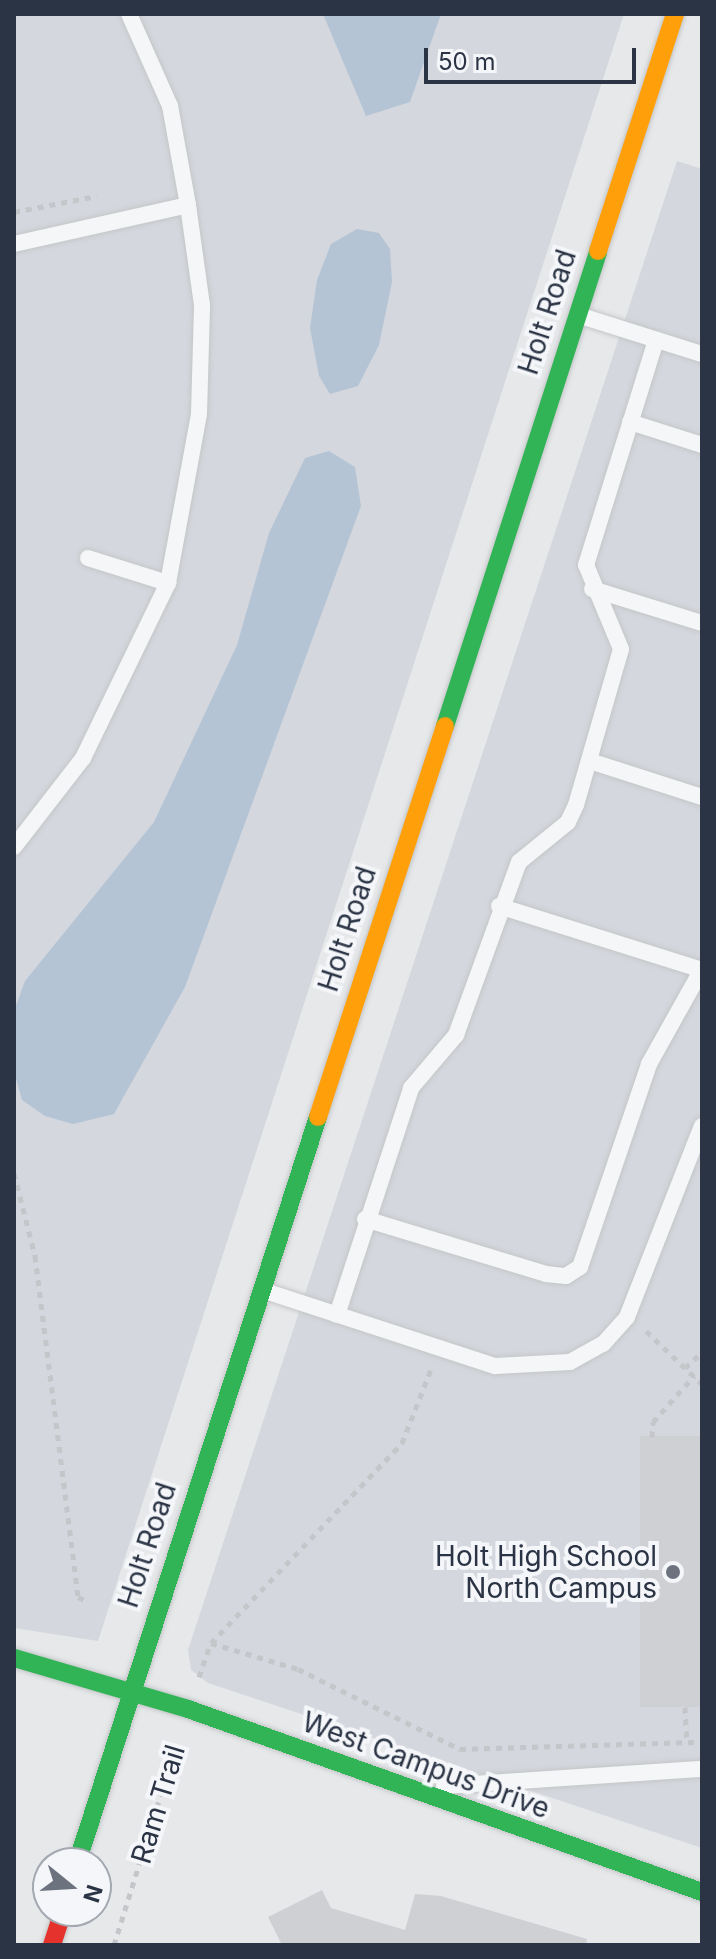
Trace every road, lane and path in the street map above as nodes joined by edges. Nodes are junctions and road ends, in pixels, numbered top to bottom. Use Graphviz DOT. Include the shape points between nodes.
graph roads {
  1 [pos="129,14"];
  2 [pos="675,14"];
  3 [pos="96,196"];
  4 [pos="188,205"];
  5 [pos="14,212"];
  6 [pos="14,244"];
  7 [pos="575,314"];
  8 [pos="656,340"];
  9 [pos="702,354"];
  10 [pos="630,422"];
  11 [pos="702,445"];
  12 [pos="88,558"];
  13 [pos="168,583"];
  14 [pos="592,589"];
  15 [pos="702,623"];
  16 [pos="590,761"];
  17 [pos="702,797"];
  18 [pos="14,847"];
  19 [pos="499,906"];
  20 [pos="702,970"];
  21 [pos="702,1126"];
  22 [pos="14,1173"];
  23 [pos="365,1219"];
  24 [pos="260,1290"];
  25 [pos="337,1315"];
  26 [pos="646,1331"];
  27 [pos="437,1347"];
  28 [pos="702,1352"];
  29 [pos="685,1368"];
  30 [pos="694,1376"];
  31 [pos="702,1384"];
  32 [pos="652,1437"];
  33 [pos="78,1597"];
  34 [pos="85,1600"];
  35 [pos="79,1605"];
  36 [pos="211,1643"];
  37 [pos="14,1658"];
  38 [pos="130,1691"];
  39 [pos="685,1707"];
  40 [pos="188,1709"];
  41 [pos="687,1742"];
  42 [pos="702,1742"];
  43 [pos="702,1769"];
  44 [pos="418,1792"];
  45 [pos="82,1847"];
  46 [pos="702,1892"];
  47 [pos="114,1945"];
  1 -- 4 [label="lane" via="170,106"];
  2 -- 7 [label="main road, Holt Road"];
  3 -- 5 [label="path"];
  4 -- 6 [label="lane"];
  4 -- 13 [label="lane" via="202,305 199,414"];
  7 -- 8 [label="lane"];
  7 -- 24 [label="main road, Holt Road"];
  8 -- 9 [label="lane"];
  8 -- 10 [label="lane"];
  10 -- 11 [label="lane"];
  10 -- 14 [label="lane" via="586,565"];
  12 -- 13 [label="lane"];
  13 -- 18 [label="lane" via="83,758"];
  14 -- 15 [label="lane"];
  14 -- 16 [label="lane" via="621,649"];
  16 -- 17 [label="lane"];
  16 -- 19 [label="lane" via="568,822 519,862"];
  19 -- 20 [label="lane"];
  19 -- 23 [label="lane" via="456,1035 411,1088"];
  20 -- 23 [label="lane" via="649,1064 580,1267 566,1276 546,1274"];
  21 -- 27 [label="lane" via="645,1282 603,1344 570,1362 535,1369"];
  22 -- 33 [label="path" via="35,1256"];
  23 -- 25 [label="lane"];
  24 -- 25 [label="lane"];
  24 -- 38 [label="main road, Holt Road"];
  25 -- 27 [label="lane"];
  26 -- 29 [label="path"];
  27 -- 36 [label="path" via="402,1443"];
  28 -- 29 [label="path"];
  29 -- 30 [label="path"];
  30 -- 31 [label="path"];
  30 -- 32 [label="path" via="653,1422"];
  33 -- 34 [label="path"];
  33 -- 35 [label="path"];
  36 -- 40 [label="path, Ram Trail"];
  36 -- 41 [label="path" via="298,1669 460,1749"];
  37 -- 38 [label="main road, West Campus Drive"];
  38 -- 40 [label="main road, West Campus Drive"];
  38 -- 45 [label="main road, Holt Road"];
  39 -- 41 [label="path"];
  40 -- 44 [label="main road, West Campus Drive"];
  40 -- 47 [label="path, Ram Trail"];
  41 -- 42 [label="path"];
  43 -- 44 [label="lane" via="561,1774"];
  44 -- 46 [label="main road, West Campus Drive"];
}
